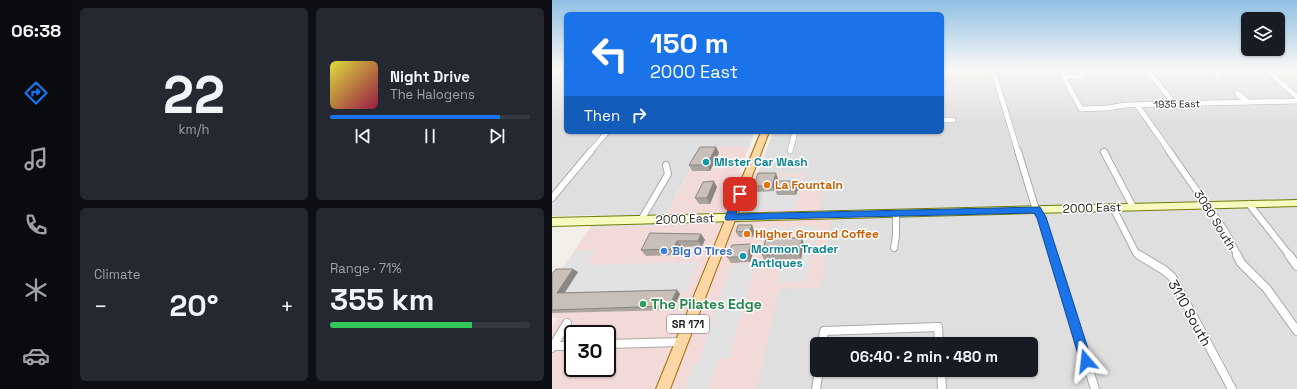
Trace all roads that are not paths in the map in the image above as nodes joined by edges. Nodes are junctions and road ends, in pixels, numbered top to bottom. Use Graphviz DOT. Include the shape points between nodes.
graph roads {
  1 [pos="999,88"];
  2 [pos="1070,88"];
  3 [pos="1162,88"];
  4 [pos="1289,88"];
  5 [pos="1237,93"];
  6 [pos="1297,97"];
  7 [pos="1297,101"];
  8 [pos="1248,102"];
  9 [pos="1175,104"];
  10 [pos="1137,105"];
  11 [pos="944,120"];
  12 [pos="953,120"];
  13 [pos="605,134"];
  14 [pos="764,134"];
  15 [pos="794,134"];
  16 [pos="790,151"];
  17 [pos="1104,152"];
  18 [pos="666,165"];
  19 [pos="552,198"];
  20 [pos="1297,203"];
  21 [pos="1249,204"];
  22 [pos="1208,205"];
  23 [pos="1133,207"];
  24 [pos="1113,208"];
  25 [pos="1036,210"];
  26 [pos="896,213"];
  27 [pos="730,218"];
  28 [pos="641,220"];
  29 [pos="552,222"];
  30 [pos="894,248"];
  31 [pos="1297,266"];
  32 [pos="567,323"];
  33 [pos="1297,331"];
  34 [pos="823,337"];
  35 [pos="939,337"];
  36 [pos="682,342"];
  37 [pos="616,344"];
  38 [pos="564,346"];
  39 [pos="553,347"];
  40 [pos="818,377"];
  41 [pos="941,377"];
  42 [pos="663,389"];
  43 [pos="816,389"];
  44 [pos="942,389"];
  45 [pos="1095,389"];
  46 [pos="1232,389"];
  1 -- 25 [label="street"];
  2 -- 10 [label="street, 1935 East" via="1081,109"];
  3 -- 9 [label="street"];
  4 -- 6 [label="street"];
  5 -- 8 [label="street"];
  7 -- 8 [label="street, 1935 East"];
  8 -- 9 [label="street, 1935 East"];
  9 -- 10 [label="street, 1935 East"];
  10 -- 22 [label="street, 3080 South"];
  11 -- 12 [label="street"];
  13 -- 19 [label="street"];
  14 -- 27 [label="main road, SR 171"];
  15 -- 16 [label="street"];
  17 -- 23 [label="street"];
  18 -- 28 [label="street" via="668,174"];
  20 -- 21 [label="street, 2000 East"];
  21 -- 22 [label="street, 2000 East"];
  21 -- 31 [label="street"];
  22 -- 23 [label="street, 2000 East"];
  22 -- 33 [label="street, 3080 South" via="1241,263 1267,289"];
  23 -- 24 [label="street, 2000 East"];
  24 -- 25 [label="street, 2000 East"];
  24 -- 46 [label="street, 3110 South" via="1136,253 1164,270 1177,285"];
  25 -- 26 [label="street, 2000 East"];
  25 -- 45 [label="street" via="1041,217"];
  26 -- 27 [label="street, 2000 East"];
  26 -- 30 [label="street"];
  27 -- 28 [label="street, 2000 East"];
  27 -- 36 [label="main road, SR 171"];
  28 -- 29 [label="street, 2000 East"];
  32 -- 39 [label="street"];
  34 -- 35 [label="street" via="824,330 938,327"];
  36 -- 37 [label="street"];
  36 -- 42 [label="main road, SR 171"];
  38 -- 39 [label="street"];
  40 -- 43 [label="street"];
  41 -- 44 [label="street"];
}
